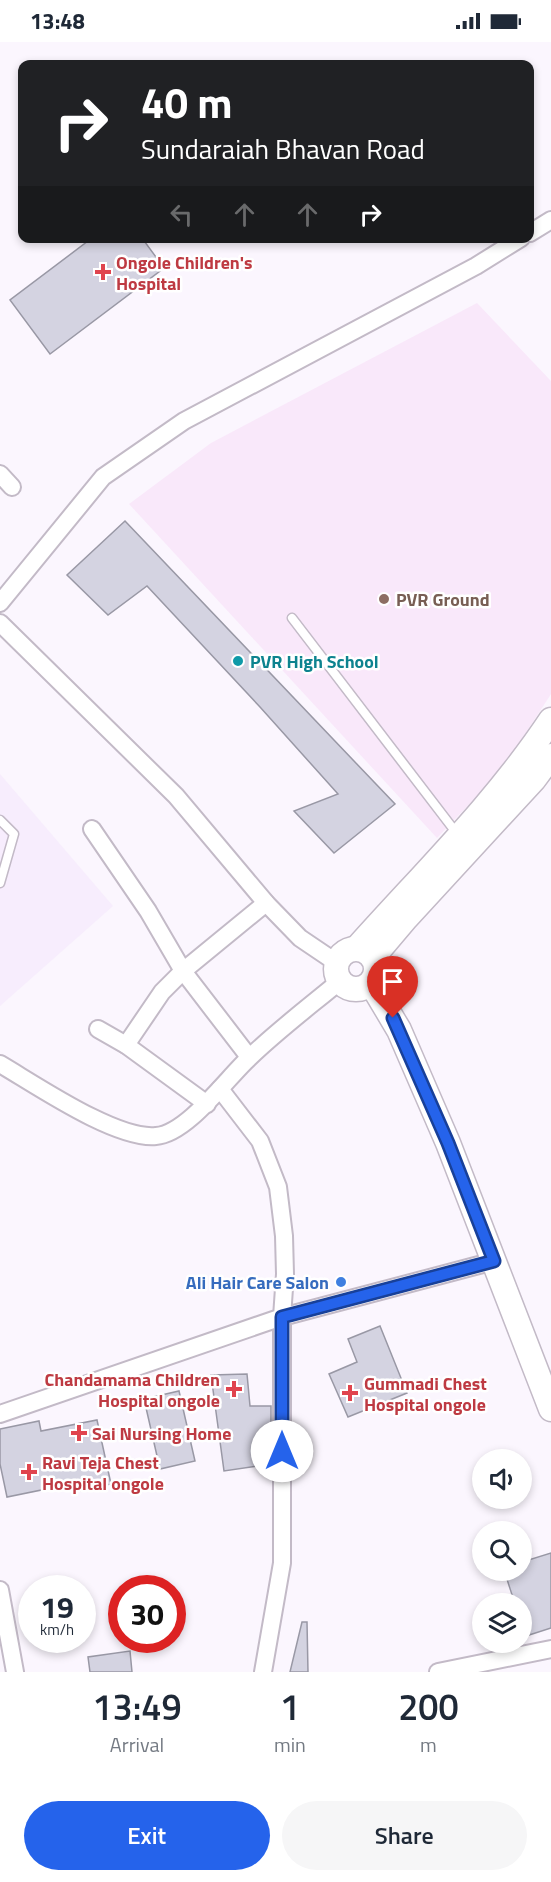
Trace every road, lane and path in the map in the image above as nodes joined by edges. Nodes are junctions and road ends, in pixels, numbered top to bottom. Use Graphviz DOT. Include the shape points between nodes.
graph roads {
  1 [pos="551,220"];
  2 [pos="534,231"];
  3 [pos="513,243"];
  4 [pos="0,474"];
  5 [pos="12,487"];
  6 [pos="0,603"];
  7 [pos="292,618"];
  8 [pos="0,623"];
  9 [pos="551,720"];
  10 [pos="551,756"];
  11 [pos="0,820"];
  12 [pos="92,829"];
  13 [pos="458,835"];
  14 [pos="0,883"];
  15 [pos="266,903"];
  16 [pos="365,953"];
  17 [pos="183,970"];
  18 [pos="339,972"];
  19 [pos="371,983"];
  20 [pos="98,1029"];
  21 [pos="126,1045"];
  22 [pos="249,1057"];
  23 [pos="0,1064"];
  24 [pos="220,1089"];
  25 [pos="207,1104"];
  26 [pos="494,1261"];
  27 [pos="282,1317"];
  28 [pos="551,1409"];
  29 [pos="0,1414"];
  30 [pos="0,1590"];
  31 [pos="551,1649"];
  32 [pos="15,1672"];
  33 [pos="263,1672"];
  34 [pos="438,1672"];
  1 -- 2 [label="street"];
  3 -- 6 [label="street" via="184,421 104,477"];
  4 -- 5 [label="street"];
  7 -- 13 [label="lane"];
  8 -- 15 [label="street" via="176,796"];
  9 -- 13 [label="street" via="528,754"];
  10 -- 16 [label="street" via="406,918"];
  11 -- 14 [label="lane" via="14,834"];
  12 -- 17 [label="street"];
  13 -- 16 [label="street"];
  15 -- 17 [label="street"];
  15 -- 18 [label="street"];
  16 -- 18 [label="street" via="344,952"];
  16 -- 19 [label="street" via="377,966"];
  17 -- 21 [label="street" via="162,992"];
  17 -- 22 [label="street"];
  18 -- 19 [label="street" via="347,987 364,988"];
  18 -- 22 [label="street"];
  19 -- 26 [label="street" via="399,1030"];
  20 -- 21 [label="street"];
  21 -- 25 [label="street"];
  22 -- 24 [label="street"];
  23 -- 25 [label="street" via="89,1116 132,1133 157,1136 174,1130"];
  24 -- 25 [label="street"];
  24 -- 27 [label="street" via="260,1141 278,1187 284,1236"];
  26 -- 27 [label="street"];
  26 -- 28 [label="street"];
  27 -- 29 [label="street"];
  27 -- 33 [label="street" via="282,1563"];
  30 -- 32 [label="street"];
  31 -- 34 [label="street"];
}
